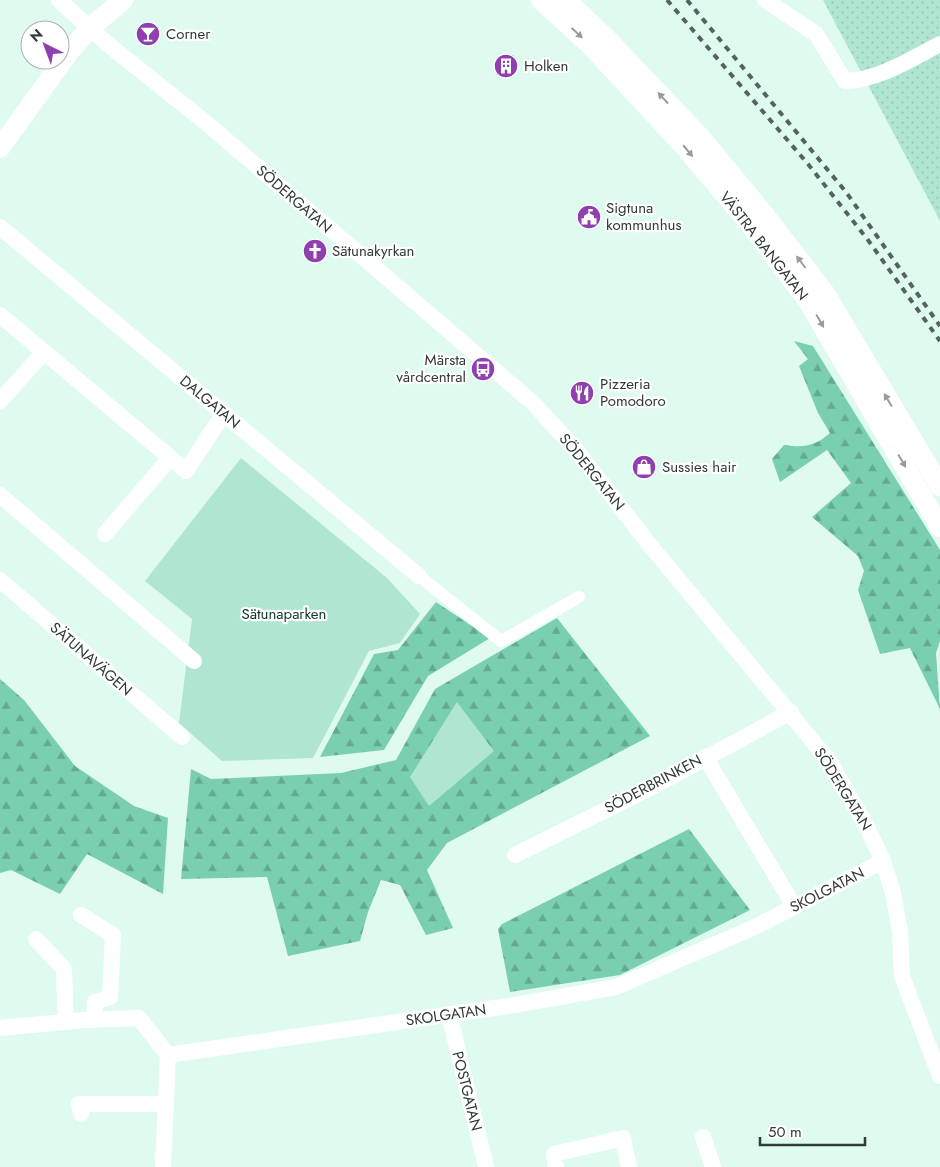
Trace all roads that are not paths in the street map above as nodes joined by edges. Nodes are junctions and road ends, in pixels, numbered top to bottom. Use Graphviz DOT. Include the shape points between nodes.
graph roads {
  1 [pos="59,0"];
  2 [pos="101,0"];
  3 [pos="123,0"];
  4 [pos="541,0"];
  5 [pos="566,0"];
  6 [pos="766,0"];
  7 [pos="90,28"];
  8 [pos="940,44"];
  9 [pos="0,148"];
  10 [pos="0,227"];
  11 [pos="0,316"];
  12 [pos="44,352"];
  13 [pos="0,401"];
  14 [pos="224,413"];
  15 [pos="170,458"];
  16 [pos="940,486"];
  17 [pos="0,495"];
  18 [pos="940,527"];
  19 [pos="105,534"];
  20 [pos="420,576"];
  21 [pos="4,588"];
  22 [pos="579,597"];
  23 [pos="194,661"];
  24 [pos="791,712"];
  25 [pos="182,738"];
  26 [pos="705,757"];
  27 [pos="515,855"];
  28 [pos="883,861"];
  29 [pos="794,906"];
  30 [pos="81,914"];
  31 [pos="36,939"];
  32 [pos="449,1014"];
  33 [pos="94,1020"];
  34 [pos="66,1021"];
  35 [pos="0,1028"];
  36 [pos="168,1055"];
  37 [pos="940,1076"];
  38 [pos="166,1104"];
  39 [pos="81,1114"];
  40 [pos="703,1137"];
  41 [pos="163,1167"];
  42 [pos="486,1167"];
  43 [pos="556,1167"];
  44 [pos="629,1167"];
  45 [pos="713,1167"];
  1 -- 7 [label="street, SÖDERGATAN"];
  2 -- 7 [label="street"];
  3 -- 7 [label="street"];
  4 -- 18 [label="street, VÄSTRA BANGATAN, one-way" via="590,46 684,146 808,301"];
  16 -- 5 [label="street, VÄSTRA BANGATAN, one-way" via="824,292 764,213 700,137"];
  6 -- 8 [label="street" via="816,34 845,81 858,81 886,71"];
  7 -- 9 [label="street"];
  7 -- 24 [label="street, SÖDERGATAN" via="204,121 533,403 577,451 649,544"];
  10 -- 14 [label="street, DALGATAN"];
  11 -- 12 [label="street"];
  12 -- 13 [label="street"];
  12 -- 15 [label="street"];
  14 -- 15 [label="street" via="186,471"];
  14 -- 20 [label="street, DALGATAN"];
  15 -- 19 [label="street"];
  17 -- 23 [label="street"];
  20 -- 22 [label="street" via="501,641"];
  21 -- 25 [label="street, SÄTUNAVÄGEN"];
  24 -- 26 [label="street, SÖDERBRINKEN"];
  24 -- 28 [label="street, SÖDERGATAN" via="830,762"];
  26 -- 27 [label="street, SÖDERBRINKEN"];
  26 -- 29 [label="street"];
  28 -- 29 [label="street, SKOLGATAN"];
  28 -- 37 [label="street, SÖDERGATAN" via="894,893 902,976"];
  29 -- 32 [label="street, SKOLGATAN" via="754,927 616,987"];
  30 -- 33 [label="street" via="113,935 110,997 94,1002"];
  31 -- 34 [label="street" via="64,969"];
  32 -- 36 [label="street, SKOLGATAN"];
  32 -- 42 [label="street, POSTGATAN"];
  33 -- 34 [label="street"];
  33 -- 36 [label="street" via="139,1018"];
  34 -- 35 [label="street"];
  36 -- 38 [label="street"];
  38 -- 39 [label="street" via="80,1104"];
  38 -- 41 [label="street"];
  40 -- 45 [label="street"];
  43 -- 44 [label="street" via="554,1154 623,1138"];
}
